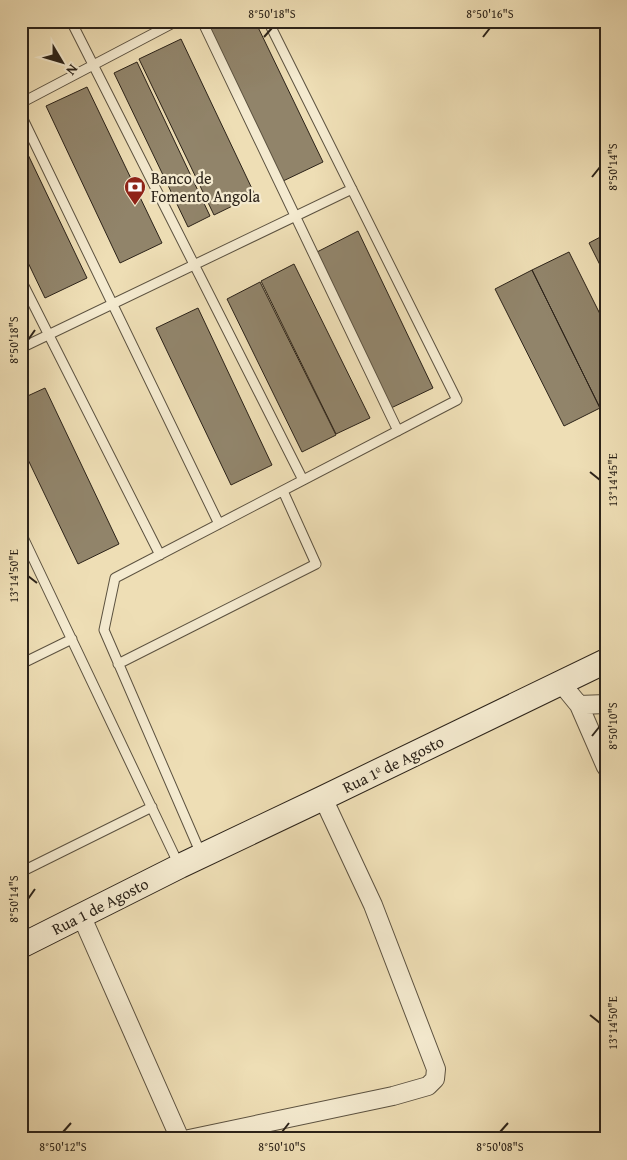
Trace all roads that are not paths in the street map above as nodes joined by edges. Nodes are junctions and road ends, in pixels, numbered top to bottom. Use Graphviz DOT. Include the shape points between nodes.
graph roads {
  1 [pos="71,21"];
  2 [pos="177,21"];
  3 [pos="202,21"];
  4 [pos="268,21"];
  5 [pos="93,65"];
  6 [pos="21,103"];
  7 [pos="21,115"];
  8 [pos="352,189"];
  9 [pos="294,217"];
  10 [pos="194,265"];
  11 [pos="21,280"];
  12 [pos="113,304"];
  13 [pos="49,335"];
  14 [pos="21,348"];
  15 [pos="398,431"];
  16 [pos="303,480"];
  17 [pos="283,490"];
  18 [pos="219,524"];
  19 [pos="21,533"];
  20 [pos="160,555"];
  21 [pos="72,639"];
  22 [pos="606,661"];
  23 [pos="21,664"];
  24 [pos="118,664"];
  25 [pos="562,682"];
  26 [pos="606,704"];
  27 [pos="579,705"];
  28 [pos="606,767"];
  29 [pos="323,798"];
  30 [pos="152,807"];
  31 [pos="202,856"];
  32 [pos="180,866"];
  33 [pos="21,872"];
  34 [pos="82,915"];
  35 [pos="21,946"];
  36 [pos="180,1139"];
  37 [pos="189,1139"];
  1 -- 5 [label="lane"];
  2 -- 5 [label="lane"];
  3 -- 9 [label="lane"];
  4 -- 8 [label="lane"];
  5 -- 6 [label="lane"];
  5 -- 10 [label="lane"];
  7 -- 12 [label="lane"];
  8 -- 9 [label="lane"];
  8 -- 15 [label="lane" via="457,400"];
  9 -- 10 [label="lane"];
  9 -- 15 [label="lane"];
  10 -- 12 [label="lane"];
  10 -- 16 [label="lane"];
  11 -- 13 [label="lane"];
  12 -- 13 [label="lane"];
  12 -- 18 [label="lane"];
  13 -- 14 [label="lane"];
  13 -- 20 [label="lane"];
  15 -- 16 [label="lane"];
  16 -- 17 [label="lane"];
  17 -- 18 [label="lane"];
  17 -- 24 [label="lane" via="316,564"];
  18 -- 20 [label="lane"];
  19 -- 21 [label="lane"];
  20 -- 24 [label="lane" via="115,578 104,630"];
  21 -- 23 [label="lane"];
  21 -- 30 [label="lane"];
  22 -- 25 [label="main road, Rua 1º de Agosto"];
  24 -- 31 [label="lane"];
  25 -- 27 [label="street"];
  25 -- 29 [label="main road, Rua 1º de Agosto"];
  26 -- 27 [label="street"];
  27 -- 28 [label="street"];
  29 -- 31 [label="main road, Rua 1º de Agosto"];
  29 -- 37 [label="street" via="373,905 436,1069 435,1079 428,1086 393,1096"];
  30 -- 32 [label="lane"];
  30 -- 33 [label="lane"];
  31 -- 32 [label="main road, Rua 1º de Agosto"];
  32 -- 34 [label="main road, Rua 1 de Agosto"];
  34 -- 35 [label="main road, Rua 1 de Agosto"];
  34 -- 36 [label="street"];
}
